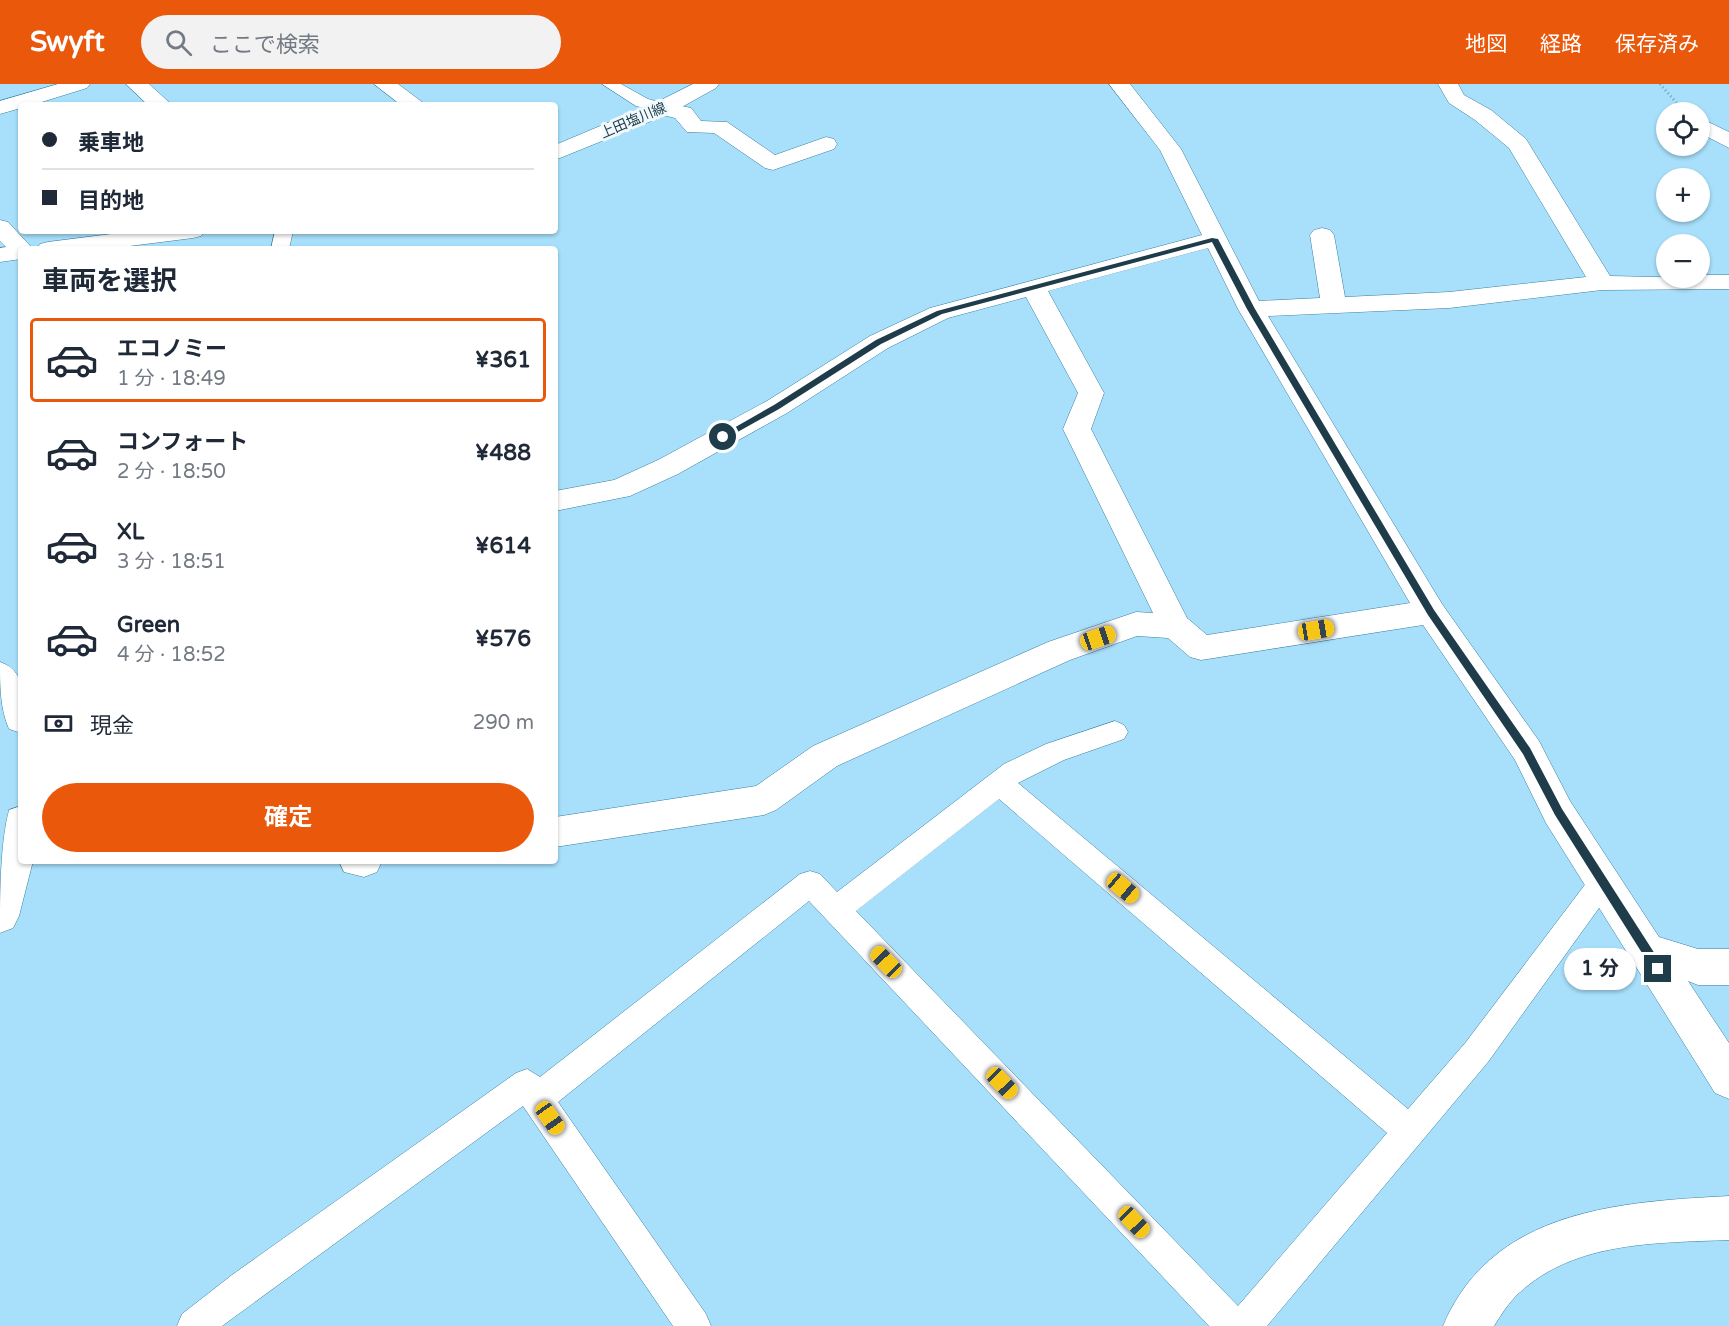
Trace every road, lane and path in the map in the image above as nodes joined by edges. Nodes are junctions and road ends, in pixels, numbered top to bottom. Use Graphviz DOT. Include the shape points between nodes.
graph roads {
  1 [pos="80,84"];
  2 [pos="136,84"];
  3 [pos="384,84"];
  4 [pos="610,84"];
  5 [pos="709,84"];
  6 [pos="1120,84"];
  7 [pos="1448,84"];
  8 [pos="1660,84"];
  9 [pos="44,101"];
  10 [pos="157,102"];
  11 [pos="411,102"];
  12 [pos="1676,102"];
  13 [pos="18,105"];
  14 [pos="0,108"];
  15 [pos="663,108"];
  16 [pos="1710,130"];
  17 [pos="1729,141"];
  18 [pos="825,144"];
  19 [pos="558,152"];
  20 [pos="0,227"];
  21 [pos="169,234"];
  22 [pos="1322,235"];
  23 [pos="1214,239"];
  24 [pos="72,246"];
  25 [pos="18,248"];
  26 [pos="18,252"];
  27 [pos="0,255"];
  28 [pos="1729,282"];
  29 [pos="1602,283"];
  30 [pos="1033,287"];
  31 [pos="1334,305"];
  32 [pos="1251,309"];
  33 [pos="558,500"];
  34 [pos="1431,612"];
  35 [pos="1176,626"];
  36 [pos="1114,732"];
  37 [pos="998,782"];
  38 [pos="558,832"];
  39 [pos="18,848"];
  40 [pos="1603,883"];
  41 [pos="836,910"];
  42 [pos="0,916"];
  43 [pos="1646,950"];
  44 [pos="1729,967"];
  45 [pos="1729,1079"];
  46 [pos="537,1099"];
  47 [pos="1409,1131"];
  48 [pos="1729,1218"];
  49 [pos="194,1326"];
  50 [pos="694,1326"];
  51 [pos="1233,1326"];
  52 [pos="1244,1326"];
  53 [pos="1466,1326"];
  1 -- 9 [label="street"];
  2 -- 10 [label="street"];
  3 -- 11 [label="street"];
  4 -- 15 [label="lane" via="642,104"];
  5 -- 15 [label="street, 上田塩川線"];
  6 -- 23 [label="street" via="1170,149"];
  7 -- 29 [label="street" via="1456,99 1518,144"];
  8 -- 12 [label="path"];
  13 -- 14 [label="street"];
  15 -- 18 [label="street" via="683,113 695,127 719,127 773,163"];
  15 -- 19 [label="street, 上田塩川線"];
  16 -- 17 [label="street"];
  20 -- 25 [label="street"];
  21 -- 24 [label="street"];
  22 -- 31 [label="street"];
  23 -- 30 [label="street"];
  23 -- 32 [label="street"];
  26 -- 27 [label="street"];
  28 -- 29 [label="street"];
  29 -- 31 [label="street" via="1449,300"];
  30 -- 33 [label="street" via="939,313 879,342 777,407 620,489"];
  30 -- 35 [label="street" via="1091,393 1077,429"];
  31 -- 32 [label="street"];
  32 -- 34 [label="street"];
  34 -- 35 [label="street" via="1201,648"];
  34 -- 40 [label="street" via="1527,751 1558,812"];
  35 -- 38 [label="street" via="1136,624 1059,651 825,756 764,800"];
  36 -- 37 [label="lane" via="1055,752"];
  37 -- 41 [label="lane"];
  37 -- 47 [label="lane"];
  39 -- 42 [label="street"];
  40 -- 43 [label="street"];
  40 -- 47 [label="lane" via="1477,1052"];
  41 -- 46 [label="lane" via="810,883"];
  41 -- 51 [label="lane"];
  43 -- 44 [label="street" via="1698,967"];
  43 -- 45 [label="street"];
  46 -- 49 [label="lane" via="527,1084"];
  46 -- 50 [label="lane"];
  47 -- 52 [label="lane"];
  48 -- 53 [label="street" via="1629,1223 1581,1235 1533,1254 1502,1279"];
}
